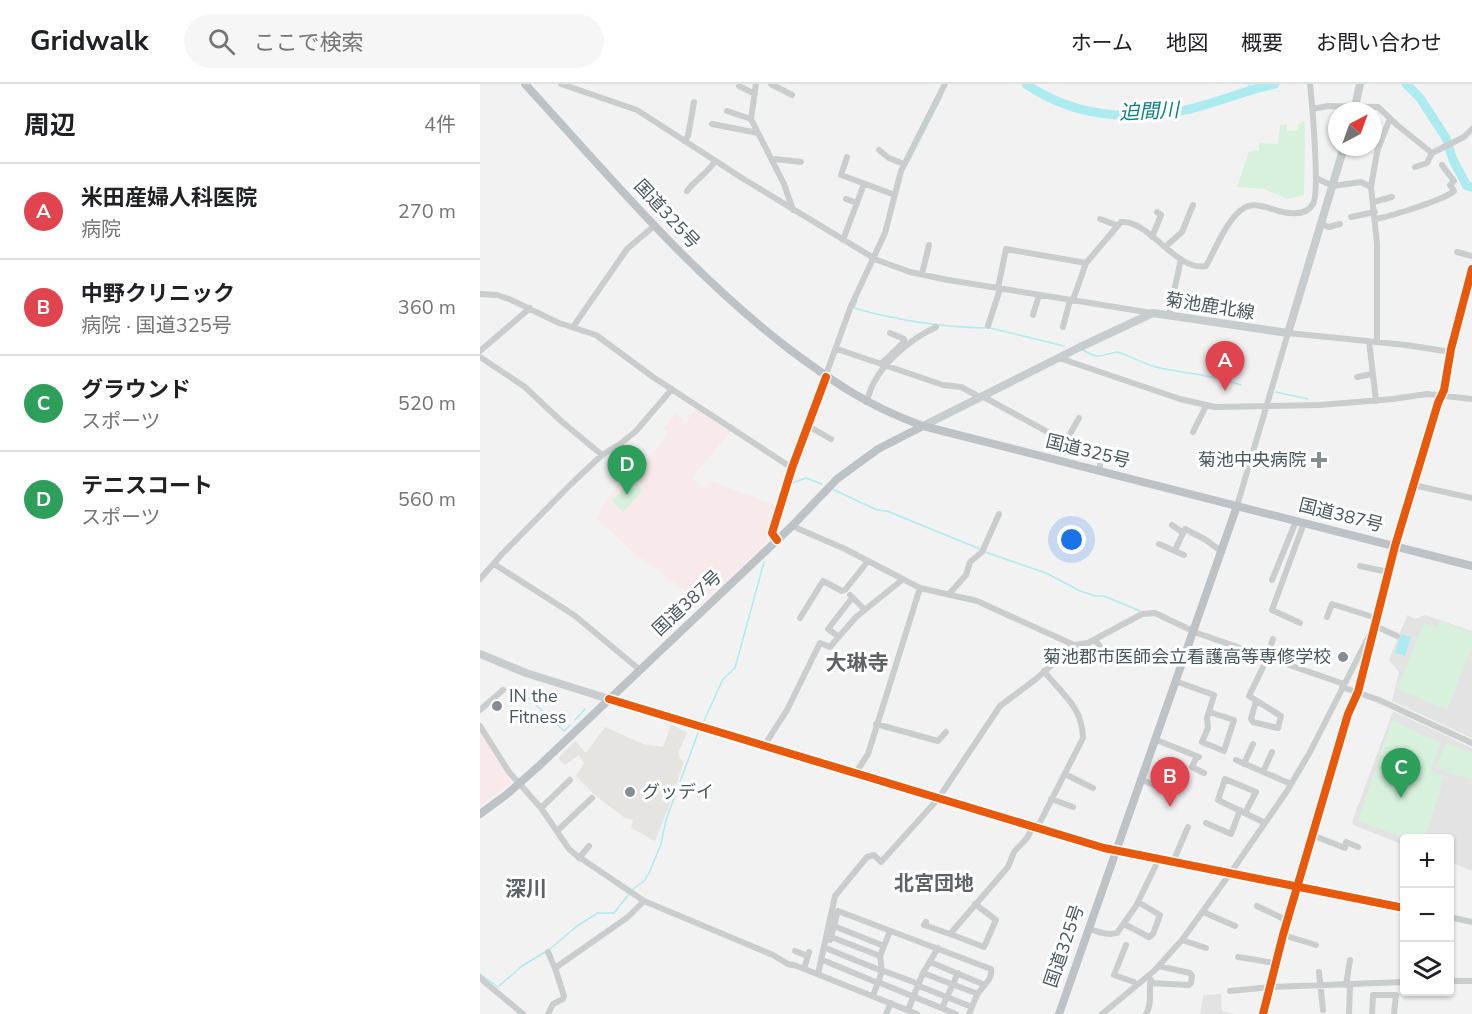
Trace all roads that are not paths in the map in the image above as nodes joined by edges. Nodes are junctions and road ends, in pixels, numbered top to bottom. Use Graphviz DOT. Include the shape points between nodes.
graph roads {
  1 [pos="525,84"];
  2 [pos="561,84"];
  3 [pos="756,84"];
  4 [pos="771,84"];
  5 [pos="945,84"];
  6 [pos="1310,84"];
  7 [pos="1360,84"];
  8 [pos="739,86"];
  9 [pos="755,93"];
  10 [pos="792,95"];
  11 [pos="694,102"];
  12 [pos="1356,102"];
  13 [pos="1328,106"];
  14 [pos="1312,109"];
  15 [pos="727,111"];
  16 [pos="1382,111"];
  17 [pos="1390,118"];
  18 [pos="751,119"];
  19 [pos="712,124"];
  20 [pos="1472,129"];
  21 [pos="758,133"];
  22 [pos="684,141"];
  23 [pos="879,150"];
  24 [pos="1434,152"];
  25 [pos="1341,156"];
  26 [pos="847,157"];
  27 [pos="715,161"];
  28 [pos="772,162"];
  29 [pos="801,162"];
  30 [pos="904,164"];
  31 [pos="1442,165"];
  32 [pos="1414,167"];
  33 [pos="1317,178"];
  34 [pos="864,184"];
  35 [pos="1333,186"];
  36 [pos="1371,187"];
  37 [pos="687,191"];
  38 [pos="895,195"];
  39 [pos="1392,196"];
  40 [pos="846,199"];
  41 [pos="1373,202"];
  42 [pos="857,203"];
  43 [pos="1193,205"];
  44 [pos="793,210"];
  45 [pos="1157,212"];
  46 [pos="1375,215"];
  47 [pos="1352,217"];
  48 [pos="1100,219"];
  49 [pos="1322,224"];
  50 [pos="1340,224"];
  51 [pos="1116,225"];
  52 [pos="654,226"];
  53 [pos="1152,237"];
  54 [pos="843,240"];
  55 [pos="929,245"];
  56 [pos="1165,247"];
  57 [pos="1457,252"];
  58 [pos="1472,256"];
  59 [pos="873,259"];
  60 [pos="1181,259"];
  61 [pos="1086,263"];
  62 [pos="1472,269"];
  63 [pos="922,274"];
  64 [pos="999,288"];
  65 [pos="480,294"];
  66 [pos="1039,295"];
  67 [pos="1071,300"];
  68 [pos="530,308"];
  69 [pos="1152,313"];
  70 [pos="1033,315"];
  71 [pos="1169,315"];
  72 [pos="988,326"];
  73 [pos="573,327"];
  74 [pos="936,327"];
  75 [pos="1063,327"];
  76 [pos="890,333"];
  77 [pos="1288,333"];
  78 [pos="1369,342"];
  79 [pos="1377,342"];
  80 [pos="837,349"];
  81 [pos="480,351"];
  82 [pos="1450,352"];
  83 [pos="480,357"];
  84 [pos="1059,358"];
  85 [pos="883,365"];
  86 [pos="1372,374"];
  87 [pos="826,377"];
  88 [pos="1356,377"];
  89 [pos="672,389"];
  90 [pos="981,396"];
  91 [pos="1442,396"];
  92 [pos="1472,399"];
  93 [pos="1376,401"];
  94 [pos="866,402"];
  95 [pos="1206,406"];
  96 [pos="1266,407"];
  97 [pos="1079,418"];
  98 [pos="808,426"];
  99 [pos="923,426"];
  100 [pos="1193,432"];
  101 [pos="831,439"];
  102 [pos="1066,441"];
  103 [pos="602,455"];
  104 [pos="792,468"];
  105 [pos="1100,470"];
  106 [pos="1413,485"];
  107 [pos="1472,498"];
  108 [pos="1237,506"];
  109 [pos="999,514"];
  110 [pos="1300,522"];
  111 [pos="1172,525"];
  112 [pos="792,526"];
  113 [pos="1182,532"];
  114 [pos="777,540"];
  115 [pos="1159,544"];
  116 [pos="1395,546"];
  117 [pos="1174,550"];
  118 [pos="1221,551"];
  119 [pos="1184,555"];
  120 [pos="868,561"];
  121 [pos="494,564"];
  122 [pos="1360,566"];
  123 [pos="1472,566"];
  124 [pos="1388,572"];
  125 [pos="480,579"];
  126 [pos="902,580"];
  127 [pos="1272,580"];
  128 [pos="920,588"];
  129 [pos="845,590"];
  130 [pos="949,594"];
  131 [pos="852,598"];
  132 [pos="864,610"];
  133 [pos="1327,617"];
  134 [pos="800,618"];
  135 [pos="1300,623"];
  136 [pos="1374,624"];
  137 [pos="1192,631"];
  138 [pos="1397,636"];
  139 [pos="839,638"];
  140 [pos="1272,639"];
  141 [pos="1095,640"];
  142 [pos="1074,645"];
  143 [pos="480,654"];
  144 [pos="1266,658"];
  145 [pos="1112,662"];
  146 [pos="640,670"];
  147 [pos="1044,671"];
  148 [pos="1174,681"];
  149 [pos="1343,685"];
  150 [pos="503,690"];
  151 [pos="1358,692"];
  152 [pos="609,699"];
  153 [pos="1256,702"];
  154 [pos="480,710"];
  155 [pos="1209,712"];
  156 [pos="876,724"];
  157 [pos="480,726"];
  158 [pos="946,732"];
  159 [pos="1154,739"];
  160 [pos="1472,743"];
  161 [pos="1253,744"];
  162 [pos="764,746"];
  163 [pos="1272,752"];
  164 [pos="1236,760"];
  165 [pos="1244,764"];
  166 [pos="1263,772"];
  167 [pos="1204,773"];
  168 [pos="855,774"];
  169 [pos="1065,774"];
  170 [pos="1140,779"];
  171 [pos="570,780"];
  172 [pos="520,784"];
  173 [pos="1291,784"];
  174 [pos="1093,788"];
  175 [pos="1165,790"];
  176 [pos="592,798"];
  177 [pos="938,799"];
  178 [pos="1051,799"];
  179 [pos="1073,807"];
  180 [pos="541,808"];
  181 [pos="1243,811"];
  182 [pos="480,814"];
  183 [pos="1265,823"];
  184 [pos="1206,824"];
  185 [pos="1035,827"];
  186 [pos="1188,827"];
  187 [pos="558,831"];
  188 [pos="1312,835"];
  189 [pos="589,846"];
  190 [pos="1358,847"];
  191 [pos="1115,851"];
  192 [pos="579,858"];
  193 [pos="1157,859"];
  194 [pos="1173,862"];
  195 [pos="1229,874"];
  196 [pos="1297,887"];
  197 [pos="644,901"];
  198 [pos="1138,902"];
  199 [pos="975,904"];
  200 [pos="1257,906"];
  201 [pos="1400,907"];
  202 [pos="1203,912"];
  203 [pos="1287,919"];
  204 [pos="1454,919"];
  205 [pos="1472,922"];
  206 [pos="1124,924"];
  207 [pos="834,926"];
  208 [pos="924,926"];
  209 [pos="1235,926"];
  210 [pos="1088,928"];
  211 [pos="890,931"];
  212 [pos="950,934"];
  213 [pos="1282,935"];
  214 [pos="831,937"];
  215 [pos="1182,940"];
  216 [pos="1126,945"];
  217 [pos="1316,945"];
  218 [pos="884,946"];
  219 [pos="938,948"];
  220 [pos="1206,948"];
  221 [pos="828,949"];
  222 [pos="795,951"];
  223 [pos="548,952"];
  224 [pos="880,956"];
  225 [pos="1238,957"];
  226 [pos="1350,960"];
  227 [pos="825,961"];
  228 [pos="930,962"];
  229 [pos="1275,963"];
  230 [pos="555,968"];
  231 [pos="1156,968"];
  232 [pos="804,969"];
  233 [pos="881,970"];
  234 [pos="1319,972"];
  235 [pos="923,973"];
  236 [pos="958,973"];
  237 [pos="820,975"];
  238 [pos="483,980"];
  239 [pos="1235,981"];
  240 [pos="1454,981"];
  241 [pos="1472,981"];
  242 [pos="878,982"];
  243 [pos="1400,982"];
  244 [pos="1150,983"];
  245 [pos="1388,983"];
  246 [pos="953,984"];
  247 [pos="985,984"];
  248 [pos="919,985"];
  249 [pos="1137,985"];
  250 [pos="1348,985"];
  251 [pos="1320,986"];
  252 [pos="1270,987"];
  253 [pos="480,988"];
  254 [pos="978,994"];
  255 [pos="1389,994"];
  256 [pos="873,996"];
  257 [pos="914,997"];
  258 [pos="946,997"];
  259 [pos="891,1003"];
  260 [pos="908,1010"];
  261 [pos="940,1010"];
  262 [pos="971,1010"];
  263 [pos="1323,1010"];
  264 [pos="524,1014"];
  265 [pos="548,1014"];
  266 [pos="886,1014"];
  267 [pos="917,1014"];
  268 [pos="956,1014"];
  269 [pos="1059,1014"];
  270 [pos="1102,1014"];
  271 [pos="1146,1014"];
  272 [pos="1263,1014"];
  273 [pos="1349,1014"];
  274 [pos="1372,1014"];
  275 [pos="1394,1014"];
  1 -- 52 [label="highway, 国道325号"];
  2 -- 22 [label="street" via="637,110"];
  3 -- 9 [label="street"];
  4 -- 10 [label="street"];
  5 -- 30 [label="street"];
  6 -- 14 [label="street"];
  7 -- 12 [label="main road"];
  8 -- 9 [label="street"];
  9 -- 18 [label="street"];
  11 -- 22 [label="street"];
  13 -- 14 [label="street"];
  14 -- 33 [label="street"];
  15 -- 18 [label="street"];
  16 -- 17 [label="street"];
  17 -- 24 [label="street"];
  17 -- 36 [label="street" via="1377,152"];
  18 -- 21 [label="street"];
  19 -- 21 [label="street"];
  20 -- 24 [label="street"];
  21 -- 28 [label="street"];
  22 -- 27 [label="street"];
  23 -- 30 [label="street"];
  24 -- 32 [label="street" via="1427,162"];
  25 -- 35 [label="main road"];
  26 -- 34 [label="street" via="841,175"];
  27 -- 37 [label="street"];
  27 -- 44 [label="street"];
  28 -- 29 [label="street"];
  28 -- 44 [label="street"];
  30 -- 38 [label="street"];
  31 -- 46 [label="street" via="1454,181 1450,185 1452,193"];
  33 -- 35 [label="street"];
  33 -- 60 [label="street" via="1315,201 1308,210 1295,214 1255,205 1245,207 1226,230 1206,266"];
  34 -- 38 [label="street"];
  34 -- 42 [label="street"];
  35 -- 36 [label="street" via="1361,182"];
  35 -- 49 [label="main road"];
  36 -- 41 [label="street"];
  38 -- 59 [label="street"];
  39 -- 41 [label="street"];
  40 -- 42 [label="street"];
  41 -- 46 [label="street"];
  42 -- 54 [label="street"];
  43 -- 56 [label="street" via="1182,232"];
  44 -- 54 [label="street"];
  45 -- 53 [label="street" via="1161,215"];
  46 -- 47 [label="street"];
  46 -- 79 [label="street"];
  48 -- 51 [label="street"];
  49 -- 50 [label="street"];
  49 -- 77 [label="main road"];
  51 -- 53 [label="street" via="1125,221"];
  51 -- 61 [label="street"];
  52 -- 73 [label="street" via="627,249"];
  52 -- 87 [label="highway, 国道325号" via="733,303"];
  53 -- 56 [label="street"];
  54 -- 59 [label="street"];
  55 -- 63 [label="street"];
  56 -- 60 [label="street"];
  57 -- 58 [label="street"];
  59 -- 63 [label="street"];
  59 -- 80 [label="street"];
  60 -- 71 [label="street"];
  61 -- 64 [label="street" via="1006,249"];
  61 -- 67 [label="street"];
  62 -- 82 [label="street"];
  63 -- 64 [label="street"];
  64 -- 66 [label="street"];
  64 -- 72 [label="street"];
  65 -- 68 [label="street" via="497,295"];
  66 -- 67 [label="street"];
  66 -- 70 [label="street"];
  67 -- 69 [label="street"];
  67 -- 75 [label="street"];
  68 -- 73 [label="street"];
  68 -- 81 [label="street"];
  69 -- 71 [label="main road, 菊池鹿北線"];
  69 -- 84 [label="main road, 菊池鹿北線"];
  71 -- 77 [label="main road, 菊池鹿北線"];
  73 -- 89 [label="street" via="606,340"];
  74 -- 85 [label="street" via="921,334"];
  76 -- 85 [label="street" via="904,342"];
  77 -- 78 [label="street"];
  77 -- 96 [label="street"];
  78 -- 79 [label="street"];
  78 -- 86 [label="street"];
  79 -- 82 [label="street"];
  80 -- 85 [label="street"];
  80 -- 87 [label="street"];
  82 -- 91 [label="street"];
  83 -- 103 [label="street" via="525,387"];
  84 -- 90 [label="main road, 菊池鹿北線"];
  84 -- 95 [label="street"];
  85 -- 90 [label="street"];
  85 -- 94 [label="street"];
  86 -- 88 [label="street"];
  86 -- 93 [label="street"];
  87 -- 94 [label="highway, 国道325号"];
  87 -- 98 [label="street"];
  89 -- 103 [label="street" via="628,438"];
  89 -- 104 [label="street"];
  90 -- 99 [label="main road, 菊池鹿北線"];
  90 -- 102 [label="street"];
  91 -- 92 [label="street"];
  91 -- 93 [label="street" via="1427,394"];
  91 -- 106 [label="street"];
  93 -- 96 [label="street"];
  94 -- 99 [label="highway, 国道325号"];
  95 -- 96 [label="street"];
  95 -- 100 [label="street"];
  96 -- 108 [label="street"];
  97 -- 102 [label="street"];
  98 -- 101 [label="street"];
  98 -- 104 [label="street"];
  99 -- 105 [label="highway, 国道325号"];
  99 -- 112 [label="highway, 国道387号" via="845,471"];
  102 -- 105 [label="street" via="1097,459"];
  103 -- 121 [label="street"];
  104 -- 114 [label="street" via="772,532"];
  105 -- 108 [label="highway, 国道325号"];
  106 -- 107 [label="street"];
  106 -- 116 [label="street"];
  108 -- 110 [label="highway, 国道387号"];
  108 -- 118 [label="highway, 国道325号"];
  109 -- 130 [label="street" via="982,552 970,562 966,574"];
  110 -- 116 [label="highway, 国道387号"];
  110 -- 127 [label="street"];
  110 -- 135 [label="street" via="1272,610"];
  111 -- 113 [label="street"];
  112 -- 114 [label="highway, 国道387号"];
  112 -- 120 [label="street"];
  113 -- 117 [label="street"];
  113 -- 118 [label="street" via="1187,530"];
  114 -- 146 [label="highway, 国道387号"];
  115 -- 117 [label="street"];
  116 -- 123 [label="highway, 国道387号"];
  116 -- 124 [label="street"];
  117 -- 119 [label="street"];
  118 -- 137 [label="highway, 国道325号"];
  120 -- 126 [label="street"];
  120 -- 129 [label="street"];
  121 -- 125 [label="street"];
  121 -- 146 [label="street" via="574,615"];
  122 -- 124 [label="street"];
  124 -- 136 [label="street"];
  126 -- 128 [label="street"];
  126 -- 132 [label="street"];
  128 -- 130 [label="street"];
  128 -- 156 [label="street"];
  129 -- 131 [label="street"];
  129 -- 134 [label="street" via="823,581"];
  130 -- 142 [label="street" via="977,601"];
  131 -- 132 [label="street"];
  131 -- 139 [label="street" via="828,629"];
  132 -- 139 [label="street"];
  133 -- 136 [label="street" via="1332,604"];
  136 -- 138 [label="street"];
  136 -- 149 [label="street"];
  136 -- 151 [label="street"];
  137 -- 141 [label="street" via="1151,612 1132,618"];
  137 -- 144 [label="street"];
  137 -- 148 [label="highway, 国道325号"];
  139 -- 162 [label="street" via="830,647 820,643 787,710"];
  140 -- 144 [label="street"];
  141 -- 142 [label="street"];
  141 -- 145 [label="street"];
  142 -- 147 [label="street"];
  143 -- 152 [label="main road"];
  144 -- 149 [label="street"];
  144 -- 153 [label="street" via="1249,696"];
  146 -- 152 [label="highway, 国道387号"];
  147 -- 169 [label="street" via="1068,697 1082,723 1083,738"];
  147 -- 177 [label="street" via="1000,706"];
  148 -- 155 [label="street" via="1214,696"];
  148 -- 159 [label="highway, 国道325号"];
  149 -- 151 [label="street"];
  149 -- 173 [label="street"];
  150 -- 154 [label="street"];
  151 -- 160 [label="street"];
  151 -- 188 [label="street"];
  152 -- 162 [label="street"];
  152 -- 172 [label="highway, 国道387号"];
  153 -- 153 [label="street" via="1282,717 1278,728 1251,719"];
  155 -- 155 [label="street" via="1202,742 1224,752 1234,720"];
  156 -- 158 [label="street" via="939,741"];
  156 -- 168 [label="street" via="868,754"];
  157 -- 172 [label="street"];
  159 -- 167 [label="street" via="1198,757 1192,767"];
  159 -- 170 [label="highway, 国道325号"];
  161 -- 165 [label="street"];
  162 -- 168 [label="street"];
  163 -- 166 [label="street"];
  164 -- 165 [label="street"];
  165 -- 166 [label="street"];
  166 -- 173 [label="street"];
  168 -- 177 [label="street"];
  169 -- 174 [label="street"];
  169 -- 178 [label="street"];
  170 -- 175 [label="street"];
  170 -- 191 [label="highway, 国道325号"];
  171 -- 180 [label="street"];
  172 -- 180 [label="street"];
  172 -- 182 [label="highway, 国道387号"];
  173 -- 183 [label="street"];
  176 -- 187 [label="street"];
  177 -- 185 [label="street"];
  177 -- 237 [label="street" via="881,862 874,855 867,857 836,896"];
  178 -- 179 [label="street"];
  178 -- 185 [label="street"];
  180 -- 187 [label="street"];
  181 -- 181 [label="street" via="1218,800 1225,779 1256,792"];
  181 -- 183 [label="street"];
  181 -- 184 [label="street" via="1231,834"];
  183 -- 195 [label="street"];
  185 -- 191 [label="street"];
  185 -- 199 [label="street" via="1014,852 1008,867"];
  186 -- 194 [label="street"];
  187 -- 192 [label="street"];
  188 -- 190 [label="street" via="1345,848 1346,842"];
  188 -- 196 [label="street"];
  189 -- 192 [label="street"];
  191 -- 193 [label="street"];
  191 -- 210 [label="highway, 国道325号"];
  192 -- 197 [label="street"];
  193 -- 194 [label="street"];
  193 -- 198 [label="street"];
  194 -- 195 [label="street"];
  195 -- 196 [label="street"];
  195 -- 202 [label="street"];
  196 -- 201 [label="street"];
  196 -- 203 [label="street"];
  197 -- 230 [label="street" via="628,917"];
  197 -- 232 [label="street"];
  198 -- 206 [label="street"];
  198 -- 206 [label="street" via="1160,915 1153,934 1149,937"];
  199 -- 212 [label="street"];
  199 -- 212 [label="street" via="996,920 984,947"];
  200 -- 203 [label="street"];
  202 -- 209 [label="street"];
  202 -- 215 [label="street"];
  203 -- 213 [label="street"];
  204 -- 205 [label="street"];
  206 -- 210 [label="street" via="1113,935"];
  207 -- 211 [label="street" via="838,911"];
  207 -- 214 [label="street"];
  207 -- 218 [label="street"];
  208 -- 212 [label="street"];
  210 -- 269 [label="highway, 国道325号"];
  211 -- 218 [label="street"];
  211 -- 219 [label="street"];
  213 -- 217 [label="street"];
  213 -- 229 [label="street"];
  214 -- 221 [label="street"];
  214 -- 224 [label="street"];
  215 -- 220 [label="street"];
  215 -- 231 [label="street"];
  216 -- 249 [label="street" via="1114,975"];
  218 -- 224 [label="street"];
  219 -- 228 [label="street"];
  219 -- 247 [label="street" via="991,969"];
  221 -- 227 [label="street"];
  221 -- 233 [label="street"];
  222 -- 232 [label="street" via="808,954"];
  223 -- 230 [label="street"];
  224 -- 233 [label="street"];
  225 -- 229 [label="street"];
  226 -- 250 [label="street"];
  227 -- 237 [label="street"];
  227 -- 242 [label="street"];
  228 -- 235 [label="street"];
  228 -- 236 [label="street"];
  229 -- 252 [label="street"];
  230 -- 265 [label="street" via="564,996"];
  231 -- 244 [label="street"];
  231 -- 244 [label="street" via="1190,973 1191,983"];
  231 -- 249 [label="street"];
  232 -- 237 [label="street"];
  233 -- 242 [label="street"];
  233 -- 248 [label="street"];
  234 -- 251 [label="street"];
  235 -- 246 [label="street"];
  235 -- 248 [label="street"];
  236 -- 246 [label="street"];
  236 -- 247 [label="street"];
  237 -- 256 [label="street"];
  238 -- 253 [label="street"];
  238 -- 264 [label="street"];
  239 -- 252 [label="street" via="1233,991"];
  240 -- 241 [label="street"];
  242 -- 256 [label="street"];
  242 -- 257 [label="street"];
  243 -- 245 [label="street"];
  244 -- 271 [label="street" via="1151,1002"];
  245 -- 250 [label="street"];
  245 -- 255 [label="street"];
  246 -- 254 [label="street"];
  246 -- 258 [label="street"];
  247 -- 254 [label="street"];
  248 -- 257 [label="street"];
  248 -- 258 [label="street"];
  249 -- 270 [label="street"];
  250 -- 251 [label="street"];
  250 -- 273 [label="street"];
  251 -- 252 [label="street"];
  251 -- 263 [label="street"];
  252 -- 272 [label="street"];
  254 -- 262 [label="street"];
  255 -- 274 [label="street" via="1373,995"];
  255 -- 275 [label="street" via="1396,994"];
  256 -- 259 [label="street"];
  257 -- 260 [label="street"];
  257 -- 261 [label="street"];
  258 -- 261 [label="street"];
  258 -- 262 [label="street"];
  259 -- 260 [label="street"];
  259 -- 266 [label="street"];
  260 -- 267 [label="street"];
  261 -- 268 [label="street"];
}
